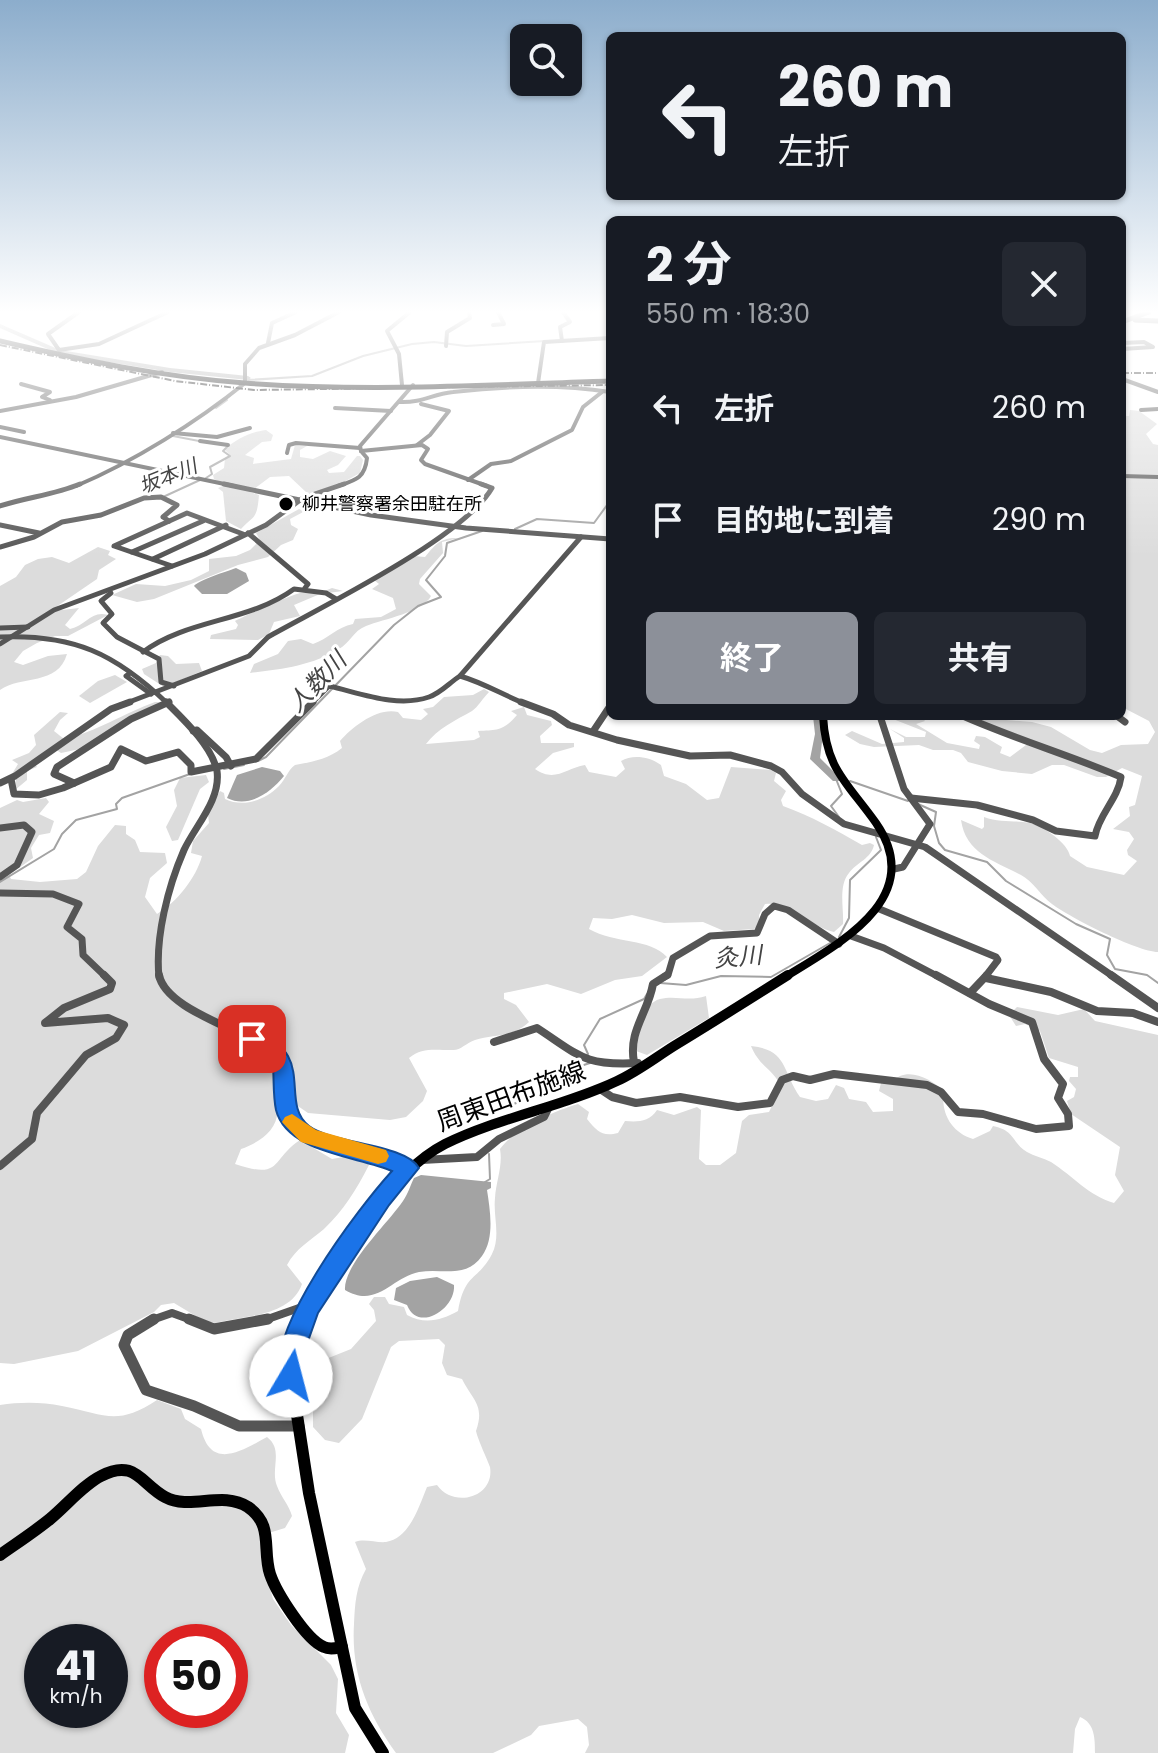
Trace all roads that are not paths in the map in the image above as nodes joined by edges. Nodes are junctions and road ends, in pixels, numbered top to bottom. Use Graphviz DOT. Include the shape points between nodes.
graph roads {
  1 [pos="47,394"];
  2 [pos="79,394"];
  3 [pos="230,394"];
  4 [pos="406,394"];
  5 [pos="440,394"];
  6 [pos="600,394"];
  7 [pos="52,401"];
  8 [pos="399,402"];
  9 [pos="419,403"];
  10 [pos="335,408"];
  11 [pos="1158,409"];
  12 [pos="1141,410"];
  13 [pos="0,411"];
  14 [pos="391,411"];
  15 [pos="0,427"];
  16 [pos="250,428"];
  17 [pos="24,432"];
  18 [pos="172,434"];
  19 [pos="0,437"];
  20 [pos="228,445"];
  21 [pos="417,445"];
  22 [pos="360,449"];
  23 [pos="287,453"];
  24 [pos="123,464"];
  25 [pos="1126,476"];
  26 [pos="1158,477"];
  27 [pos="468,480"];
  28 [pos="489,496"];
  29 [pos="497,500"];
  30 [pos="298,501"];
  31 [pos="0,506"];
  32 [pos="169,521"];
  33 [pos="203,521"];
  34 [pos="0,525"];
  35 [pos="226,525"];
  36 [pos="449,526"];
  37 [pos="39,533"];
  38 [pos="246,534"];
  39 [pos="581,537"];
  40 [pos="606,539"];
  41 [pos="1,548"];
  42 [pos="132,552"];
  43 [pos="153,559"];
  44 [pos="172,566"];
  45 [pos="126,586"];
  46 [pos="305,588"];
  47 [pos="336,599"];
  48 [pos="30,627"];
  49 [pos="0,628"];
  50 [pos="0,637"];
  51 [pos="0,644"];
  52 [pos="143,652"];
  53 [pos="130,673"];
  54 [pos="460,676"];
  55 [pos="175,687"];
  56 [pos="157,693"];
  57 [pos="169,702"];
  58 [pos="606,712"];
  59 [pos="824,720"];
  60 [pos="881,720"];
  61 [pos="972,720"];
  62 [pos="1122,720"];
  63 [pos="1125,722"];
  64 [pos="594,730"];
  65 [pos="192,732"];
  66 [pos="231,766"];
  67 [pos="11,779"];
  68 [pos="0,783"];
  69 [pos="74,783"];
  70 [pos="913,801"];
  71 [pos="0,828"];
  72 [pos="884,836"];
  73 [pos="917,843"];
  74 [pos="894,869"];
  75 [pos="0,877"];
  76 [pos="0,893"];
  77 [pos="877,908"];
  78 [pos="851,936"];
  79 [pos="836,942"];
  80 [pos="986,978"];
  81 [pos="970,993"];
  82 [pos="1158,1008"];
  83 [pos="1158,1022"];
  84 [pos="494,1042"];
  85 [pos="638,1064"];
  86 [pos="600,1089"];
  87 [pos="549,1107"];
  88 [pos="420,1159"];
  89 [pos="0,1166"];
  90 [pos="408,1168"];
  91 [pos="307,1309"];
  92 [pos="299,1426"];
  93 [pos="0,1555"];
  94 [pos="342,1647"];
  95 [pos="383,1753"];
  1 -- 7 [label="street" via="42,397"];
  2 -- 7 [label="street"];
  3 -- 18 [label="street"];
  4 -- 8 [label="street"];
  5 -- 9 [label="street"];
  6 -- 27 [label="street" via="583,407 572,430 511,461 494,462"];
  7 -- 13 [label="street"];
  8 -- 9 [label="street"];
  8 -- 14 [label="street"];
  9 -- 21 [label="street" via="449,411 431,437"];
  10 -- 14 [label="street"];
  11 -- 12 [label="street"];
  14 -- 22 [label="street"];
  15 -- 17 [label="street"];
  16 -- 18 [label="street" via="217,437"];
  18 -- 20 [label="street"];
  18 -- 24 [label="street"];
  19 -- 24 [label="street"];
  21 -- 22 [label="street"];
  21 -- 27 [label="street" via="428,449 421,460 425,464"];
  22 -- 23 [label="street" via="296,443"];
  22 -- 30 [label="street" via="367,458 362,477"];
  24 -- 30 [label="street"];
  24 -- 31 [label="street" via="64,492"];
  25 -- 26 [label="street"];
  27 -- 28 [label="street" via="492,488"];
  28 -- 29 [label="street"];
  28 -- 36 [label="street"];
  30 -- 36 [label="street"];
  30 -- 38 [label="street"];
  32 -- 33 [label="street" via="187,513"];
  32 -- 37 [label="street" via="163,517 177,505 150,497"];
  32 -- 42 [label="street" via="114,546"];
  33 -- 35 [label="street"];
  33 -- 42 [label="street"];
  34 -- 37 [label="street"];
  35 -- 38 [label="street"];
  35 -- 43 [label="street"];
  36 -- 39 [label="street"];
  36 -- 47 [label="street" via="423,549"];
  37 -- 41 [label="street"];
  38 -- 44 [label="street"];
  38 -- 46 [label="street" via="304,578"];
  39 -- 40 [label="street"];
  39 -- 54 [label="street"];
  42 -- 43 [label="street"];
  43 -- 44 [label="street"];
  44 -- 45 [label="street"];
  45 -- 48 [label="street" via="60,608"];
  45 -- 52 [label="street" via="101,601 112,614 103,623"];
  46 -- 47 [label="street"];
  46 -- 52 [label="street"];
  47 -- 55 [label="street" via="268,637 249,656"];
  48 -- 49 [label="street"];
  48 -- 51 [label="street"];
  50 -- 53 [label="street" via="66,640"];
  52 -- 55 [label="street" via="159,659 161,682"];
  53 -- 56 [label="street" via="126,676"];
  53 -- 57 [label="street"];
  54 -- 64 [label="street" via="488,684 569,725"];
  54 -- 66 [label="street" via="438,694 408,700 329,686 263,754"];
  55 -- 56 [label="street"];
  56 -- 67 [label="street" via="101,715"];
  57 -- 65 [label="street"];
  57 -- 69 [label="street" via="131,719 57,767 54,774"];
  58 -- 64 [label="street"];
  59 -- 72 [label="main road" via="828,751"];
  60 -- 70 [label="street" via="904,789"];
  61 -- 70 [label="street" via="1121,777 1115,803 1095,836 1056,831 977,805"];
  62 -- 63 [label="street"];
  64 -- 72 [label="street" via="690,756 730,755 771,766 844,824"];
  65 -- 66 [label="street" via="197,730"];
  65 -- 90 [label="street" via="216,767 215,789 183,851 168,897 161,986 173,999 234,1028 279,1058 286,1071 287,1111 301,1131"];
  66 -- 69 [label="street" via="195,773 180,753 146,761 121,749 111,767"];
  67 -- 68 [label="street"];
  67 -- 69 [label="street" via="14,794 24,796 45,796"];
  70 -- 73 [label="street" via="930,824"];
  71 -- 75 [label="street" via="24,825 32,832 17,865"];
  72 -- 73 [label="street"];
  72 -- 74 [label="main road"];
  73 -- 74 [label="street" via="903,867"];
  73 -- 82 [label="street"];
  74 -- 77 [label="main road, 周東田布施線"];
  76 -- 89 [label="street" via="30,890 73,898 79,909 67,927 82,939 83,955 112,983 110,989 50,1015 45,1023 102,1018 124,1025 116,1038 86,1055 37,1113 32,1139"];
  77 -- 78 [label="main road, 周東田布施線"];
  77 -- 80 [label="street" via="996,957"];
  78 -- 79 [label="main road, 周東田布施線"];
  78 -- 81 [label="street"];
  79 -- 85 [label="main road, 周東田布施線"];
  79 -- 85 [label="street" via="774,906 757,933 710,936 673,958 668,975 654,985 632,1028"];
  80 -- 81 [label="street"];
  80 -- 83 [label="street" via="1051,992 1097,1011 1133,1013"];
  81 -- 86 [label="street" via="1032,1022 1044,1059 1063,1084 1058,1098 1069,1126 1047,1130 1010,1124 958,1112 927,1085 834,1074 810,1080 787,1077 770,1103 756,1107 681,1096 633,1102"];
  84 -- 85 [label="street" via="537,1028 591,1062"];
  85 -- 86 [label="main road, 周東田布施線"];
  86 -- 87 [label="main road, 周東田布施線"];
  87 -- 88 [label="main road, 周東田布施線" via="470,1133"];
  87 -- 88 [label="street" via="544,1117 499,1139 477,1157"];
  88 -- 90 [label="main road, 周東田布施線"];
  90 -- 91 [label="main road, 周東田布施線"];
  91 -- 92 [label="main road, 周東田布施線" via="292,1359"];
  91 -- 92 [label="street" via="214,1329 185,1316 162,1315 128,1335 124,1345 141,1382 155,1395 239,1426"];
  92 -- 94 [label="main road, 周東田布施線"];
  93 -- 94 [label="main road" via="100,1476 134,1471 166,1498 217,1498 254,1512 266,1531 269,1570 279,1591 309,1636 324,1647"];
  94 -- 95 [label="main road, 周東田布施線" via="355,1708"];
}
